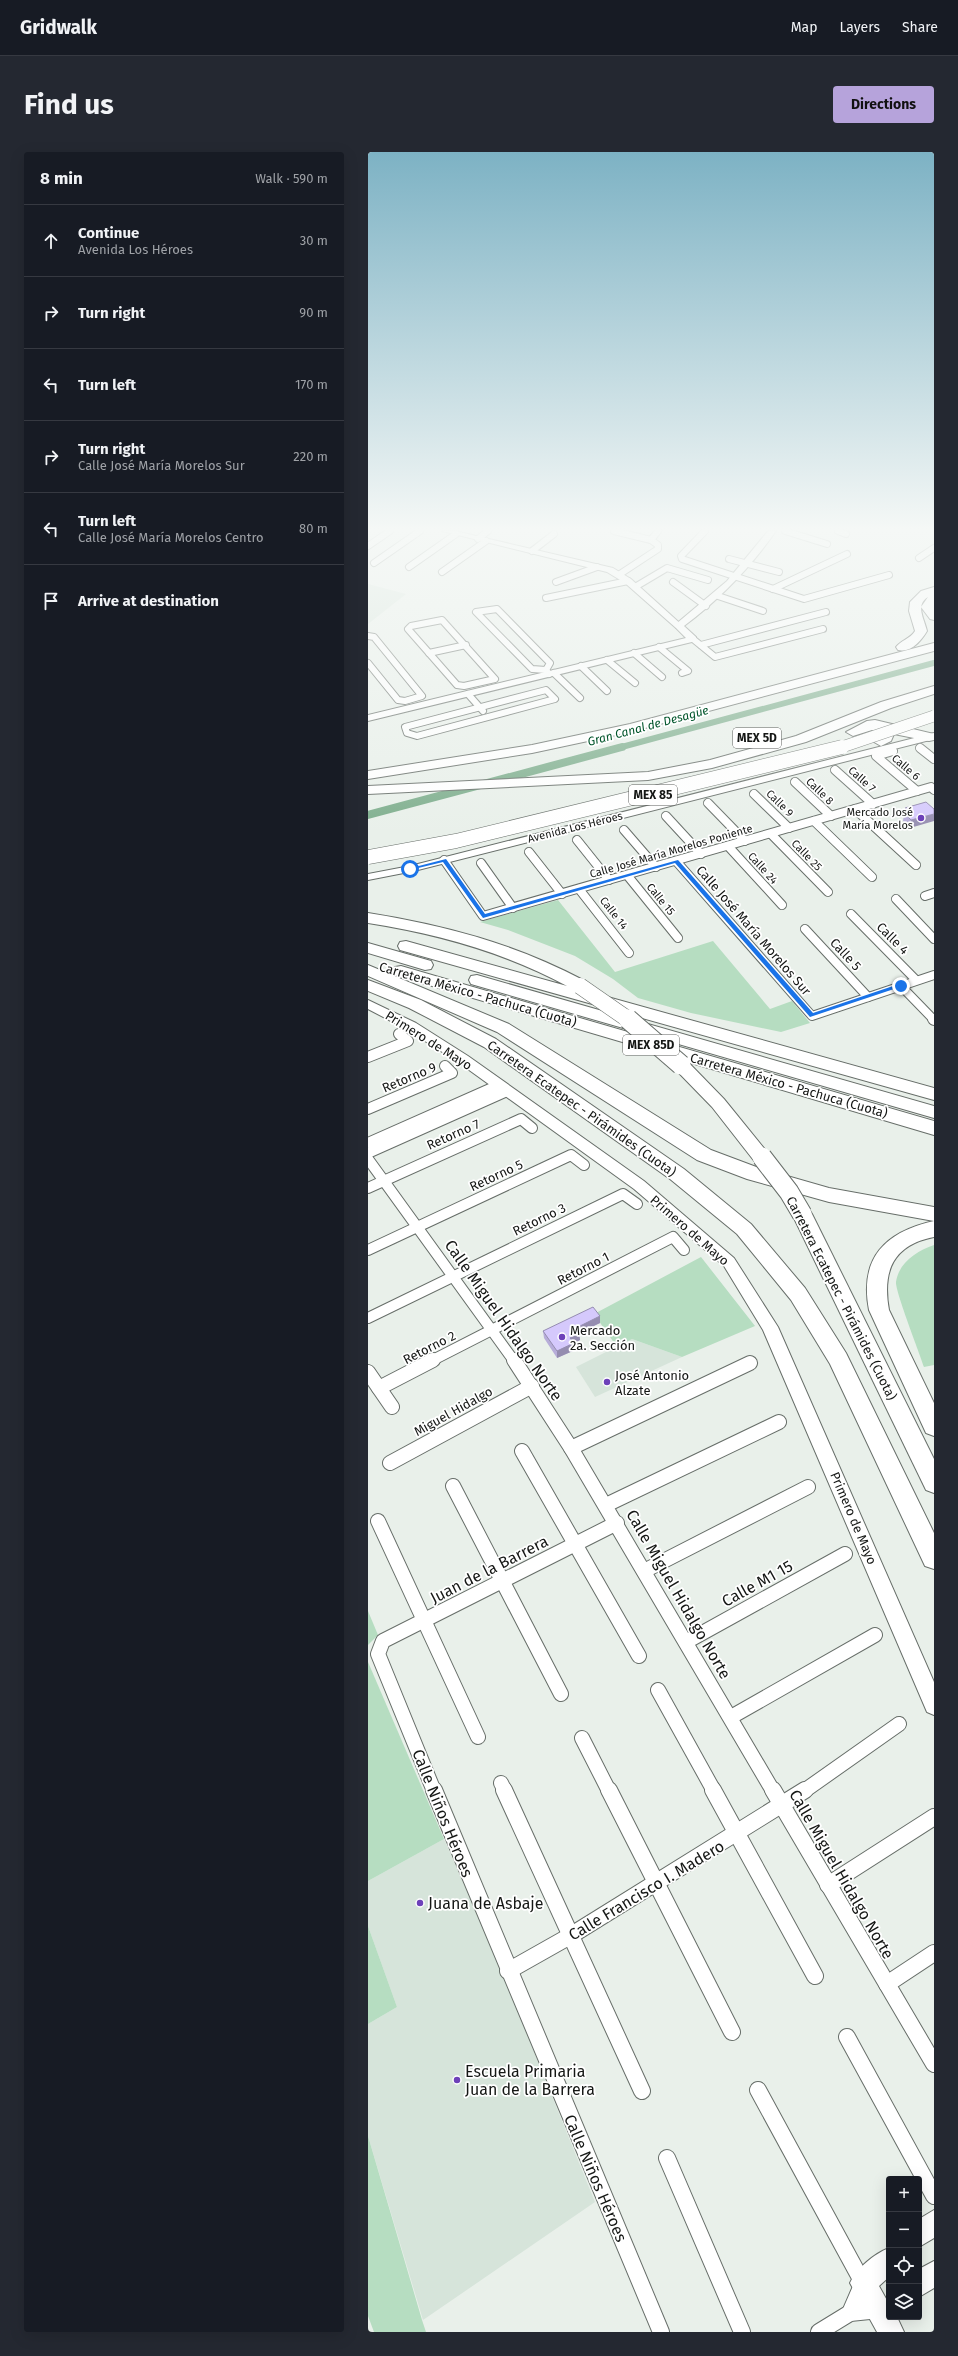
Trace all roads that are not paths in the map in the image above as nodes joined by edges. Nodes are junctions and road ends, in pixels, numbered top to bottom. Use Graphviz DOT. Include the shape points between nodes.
graph roads {
  1 [pos="411,633"];
  2 [pos="454,633"];
  3 [pos="506,633"];
  4 [pos="510,633"];
  5 [pos="687,633"];
  6 [pos="737,633"];
  7 [pos="809,633"];
  8 [pos="920,633"];
  9 [pos="368,636"];
  10 [pos="512,637"];
  11 [pos="934,640"];
  12 [pos="697,642"];
  13 [pos="466,645"];
  14 [pos="659,647"];
  15 [pos="934,647"];
  16 [pos="902,648"];
  17 [pos="429,653"];
  18 [pos="634,653"];
  19 [pos="607,660"];
  20 [pos="368,663"];
  21 [pos="581,666"];
  22 [pos="386,669"];
  23 [pos="550,672"];
  24 [pos="682,673"];
  25 [pos="662,677"];
  26 [pos="635,683"];
  27 [pos="934,683"];
  28 [pos="483,686"];
  29 [pos="934,690"];
  30 [pos="608,691"];
  31 [pos="468,694"];
  32 [pos="580,698"];
  33 [pos="417,702"];
  34 [pos="479,707"];
  35 [pos="686,714"];
  36 [pos="934,716"];
  37 [pos="489,717"];
  38 [pos="368,718"];
  39 [pos="812,720"];
  40 [pos="860,722"];
  41 [pos="933,732"];
  42 [pos="769,734"];
  43 [pos="909,734"];
  44 [pos="880,742"];
  45 [pos="920,748"];
  46 [pos="893,751"];
  47 [pos="934,759"];
  48 [pos="446,763"];
  49 [pos="836,770"];
  50 [pos="368,771"];
  51 [pos="368,775"];
  52 [pos="782,776"];
  53 [pos="578,780"];
  54 [pos="795,782"];
  55 [pos="932,789"];
  56 [pos="368,790"];
  57 [pos="917,791"];
  58 [pos="754,794"];
  59 [pos="708,803"];
  60 [pos="873,804"];
  61 [pos="855,809"];
  62 [pos="666,816"];
  63 [pos="831,816"];
  64 [pos="814,821"];
  65 [pos="789,828"];
  66 [pos="624,830"];
  67 [pos="771,834"];
  68 [pos="577,840"];
  69 [pos="745,841"];
  70 [pos="728,846"];
  71 [pos="530,852"];
  72 [pos="701,854"];
  73 [pos="368,857"];
  74 [pos="444,860"];
  75 [pos="676,861"];
  76 [pos="481,863"];
  77 [pos="916,865"];
  78 [pos="368,866"];
  79 [pos="656,867"];
  80 [pos="627,875"];
  81 [pos="368,877"];
  82 [pos="872,877"];
  83 [pos="609,880"];
  84 [pos="579,889"];
  85 [pos="828,892"];
  86 [pos="562,894"];
  87 [pos="896,899"];
  88 [pos="782,905"];
  89 [pos="513,908"];
  90 [pos="851,914"];
  91 [pos="368,918"];
  92 [pos="805,929"];
  93 [pos="368,936"];
  94 [pos="678,938"];
  95 [pos="934,939"];
  96 [pos="368,948"];
  97 [pos="629,953"];
  98 [pos="368,962"];
  99 [pos="368,970"];
  100 [pos="934,975"];
  101 [pos="368,978"];
  102 [pos="916,980"];
  103 [pos="368,985"];
  104 [pos="901,986"];
  105 [pos="868,997"];
  106 [pos="368,1004"];
  107 [pos="934,1020"];
  108 [pos="400,1034"];
  109 [pos="368,1057"];
  110 [pos="445,1066"];
  111 [pos="503,1088"];
  112 [pos="934,1094"];
  113 [pos="468,1104"];
  114 [pos="368,1109"];
  115 [pos="934,1112"];
  116 [pos="532,1128"];
  117 [pos="934,1128"];
  118 [pos="368,1143"];
  119 [pos="368,1153"];
  120 [pos="703,1154"];
  121 [pos="368,1159"];
  122 [pos="584,1165"];
  123 [pos="384,1181"];
  124 [pos="368,1188"];
  125 [pos="637,1204"];
  126 [pos="934,1214"];
  127 [pos="417,1227"];
  128 [pos="934,1229"];
  129 [pos="368,1250"];
  130 [pos="684,1250"];
  131 [pos="453,1277"];
  132 [pos="368,1318"];
  133 [pos="492,1331"];
  134 [pos="750,1363"];
  135 [pos="368,1372"];
  136 [pos="532,1386"];
  137 [pos="379,1388"];
  138 [pos="392,1407"];
  139 [pos="779,1422"];
  140 [pos="934,1426"];
  141 [pos="571,1448"];
  142 [pos="522,1451"];
  143 [pos="390,1463"];
  144 [pos="934,1483"];
  145 [pos="453,1486"];
  146 [pos="808,1487"];
  147 [pos="606,1505"];
  148 [pos="378,1521"];
  149 [pos="617,1523"];
  150 [pos="576,1544"];
  151 [pos="845,1554"];
  152 [pos="934,1558"];
  153 [pos="644,1571"];
  154 [pos="502,1581"];
  155 [pos="426,1620"];
  156 [pos="875,1635"];
  157 [pos="686,1642"];
  158 [pos="379,1647"];
  159 [pos="639,1656"];
  160 [pos="658,1690"];
  161 [pos="561,1694"];
  162 [pos="934,1705"];
  163 [pos="731,1717"];
  164 [pos="899,1724"];
  165 [pos="478,1737"];
  166 [pos="582,1738"];
  167 [pos="501,1783"];
  168 [pos="783,1806"];
  169 [pos="934,1817"];
  170 [pos="738,1834"];
  171 [pos="657,1883"];
  172 [pos="828,1885"];
  173 [pos="570,1936"];
  174 [pos="934,1953"];
  175 [pos="508,1971"];
  176 [pos="814,1976"];
  177 [pos="887,1984"];
  178 [pos="732,2032"];
  179 [pos="847,2037"];
  180 [pos="934,2064"];
  181 [pos="758,2090"];
  182 [pos="642,2091"];
  183 [pos="667,2158"];
  184 [pos="934,2196"];
  185 [pos="934,2222"];
  186 [pos="922,2232"];
  187 [pos="886,2263"];
  188 [pos="934,2273"];
  189 [pos="922,2282"];
  190 [pos="863,2283"];
  191 [pos="884,2307"];
  192 [pos="850,2313"];
  193 [pos="661,2332"];
  194 [pos="742,2332"];
  195 [pos="819,2332"];
  196 [pos="891,2332"];
  1 -- 17 [label="street"];
  2 -- 13 [label="street"];
  3 -- 10 [label="street"];
  4 -- 10 [label="street"];
  5 -- 12 [label="main road"];
  6 -- 12 [label="street"];
  7 -- 12 [label="street" via="715,657"];
  8 -- 16 [label="highway" via="915,640"];
  9 -- 22 [label="street" via="374,637"];
  10 -- 23 [label="street" via="550,663"];
  10 -- 23 [label="street" via="532,669"];
  11 -- 16 [label="highway"];
  12 -- 14 [label="main road"];
  13 -- 17 [label="street"];
  13 -- 28 [label="street" via="495,676 495,679"];
  14 -- 18 [label="main road"];
  14 -- 24 [label="street" via="688,671"];
  15 -- 35 [label="highway"];
  16 -- 35 [label="highway" via="708,703"];
  17 -- 28 [label="street" via="457,685"];
  18 -- 19 [label="main road"];
  18 -- 25 [label="street"];
  19 -- 21 [label="main road"];
  19 -- 26 [label="street"];
  20 -- 22 [label="street"];
  21 -- 23 [label="main road"];
  21 -- 30 [label="street"];
  22 -- 33 [label="street" via="421,694"];
  22 -- 33 [label="street" via="398,700"];
  23 -- 28 [label="main road"];
  23 -- 32 [label="street"];
  27 -- 39 [label="highway"];
  28 -- 31 [label="main road"];
  29 -- 40 [label="highway"];
  31 -- 33 [label="main road"];
  31 -- 34 [label="street"];
  33 -- 38 [label="main road"];
  34 -- 37 [label="street"];
  34 -- 37 [label="street" via="546,690 555,698"];
  34 -- 37 [label="street" via="405,727 407,733 417,736"];
  35 -- 48 [label="highway" via="528,750"];
  36 -- 73 [label="highway, MEX 85, bridge" via="836,749 456,841"];
  40 -- 43 [label="highway" via="883,725"];
  40 -- 44 [label="highway" via="883,729 887,733 886,738"];
  40 -- 53 [label="highway" via="813,751 734,772 666,778 648,776"];
  41 -- 43 [label="highway"];
  41 -- 52 [label="main road, Avenida Los Héroes"];
  41 -- 78 [label="highway, MEX 85" via="611,815 463,850"];
  42 -- 53 [label="highway, MEX 5D" via="675,761"];
  43 -- 44 [label="main road, Avenida Los Héroes"];
  44 -- 52 [label="main road, Avenida Los Héroes" via="827,757"];
  45 -- 47 [label="street"];
  46 -- 57 [label="street, Calle 6" via="876,756"];
  48 -- 50 [label="highway"];
  48 -- 51 [label="highway"];
  49 -- 60 [label="street, Calle 7"];
  52 -- 74 [label="main road, Avenida Los Héroes"];
  53 -- 56 [label="highway, MEX 5D"];
  54 -- 63 [label="street, Calle 8"];
  55 -- 57 [label="street, Calle José María Morelos Poniente"];
  57 -- 60 [label="street, Calle José María Morelos Poniente"];
  58 -- 65 [label="street, Calle 9"];
  59 -- 69 [label="street"];
  60 -- 61 [label="street, Calle José María Morelos Poniente"];
  61 -- 63 [label="street, Calle José María Morelos Poniente"];
  61 -- 77 [label="street"];
  62 -- 72 [label="street"];
  63 -- 64 [label="street, Calle José María Morelos Poniente"];
  64 -- 65 [label="street, Calle José María Morelos Poniente"];
  64 -- 82 [label="street"];
  65 -- 67 [label="street, Calle José María Morelos Poniente"];
  66 -- 79 [label="street"];
  67 -- 69 [label="street, Calle José María Morelos Poniente"];
  67 -- 85 [label="street, Calle 25"];
  68 -- 83 [label="street"];
  69 -- 70 [label="street, Calle José María Morelos Poniente"];
  70 -- 72 [label="street, Calle José María Morelos Poniente"];
  70 -- 88 [label="street, Calle 24"];
  71 -- 86 [label="street"];
  72 -- 75 [label="street, Calle José María Morelos Poniente"];
  74 -- 81 [label="main road, Avenida Los Héroes"];
  74 -- 89 [label="street, Calle José María Morelos Poniente" via="483,916"];
  75 -- 79 [label="street, Calle José María Morelos Poniente"];
  75 -- 105 [label="street, Calle José María Morelos Sur" via="812,1016"];
  76 -- 89 [label="street"];
  79 -- 80 [label="street, Calle José María Morelos Poniente"];
  80 -- 83 [label="street, Calle José María Morelos Poniente"];
  80 -- 94 [label="street, Calle 15"];
  83 -- 84 [label="street, Calle José María Morelos Poniente"];
  84 -- 86 [label="street, Calle José María Morelos Poniente"];
  84 -- 97 [label="street, Calle 14"];
  86 -- 89 [label="street, Calle José María Morelos Poniente"];
  87 -- 95 [label="street"];
  90 -- 102 [label="street, Calle 4"];
  91 -- 144 [label="highway, Carretera Ecatepec - Pirámides (Cuota), bridge" via="444,932 486,943 534,962 580,986 625,1016 681,1065 718,1103 789,1192"];
  92 -- 105 [label="street, Calle 5"];
  93 -- 112 [label="highway" via="563,988"];
  96 -- 115 [label="highway, Carretera México - Pachuca (Cuota) / MEX 85D"];
  98 -- 117 [label="highway, Carretera México - Pachuca (Cuota) / MEX 85D"];
  99 -- 120 [label="highway" via="503,1028"];
  100 -- 102 [label="street"];
  101 -- 120 [label="highway" via="467,1021 499,1038 613,1112 648,1131"];
  102 -- 104 [label="street"];
  103 -- 152 [label="highway, Carretera Ecatepec - Pirámides (Cuota)" via="415,1004 490,1044 677,1174 744,1229 798,1294 838,1359"];
  104 -- 105 [label="street"];
  104 -- 107 [label="street"];
  106 -- 111 [label="main road, Primero de Mayo" via="411,1026"];
  108 -- 109 [label="street" via="408,1041"];
  110 -- 114 [label="street, Retorno 9" via="452,1073"];
  111 -- 113 [label="street"];
  111 -- 162 [label="main road, Primero de Mayo" via="639,1185 729,1262 773,1334"];
  113 -- 118 [label="street"];
  113 -- 119 [label="street"];
  116 -- 123 [label="street, Retorno 7" via="521,1119"];
  120 -- 126 [label="highway" via="754,1174 829,1195"];
  121 -- 123 [label="street, Calle Miguel Hidalgo Norte"];
  122 -- 127 [label="street, Retorno 5" via="571,1155"];
  123 -- 124 [label="street"];
  123 -- 127 [label="street, Calle Miguel Hidalgo Norte"];
  125 -- 131 [label="street, Retorno 3" via="623,1194"];
  127 -- 129 [label="street"];
  127 -- 131 [label="street, Calle Miguel Hidalgo Norte"];
  128 -- 140 [label="highway" via="904,1239 889,1251 877,1272 876,1298 879,1310"];
  130 -- 133 [label="street, Retorno 1" via="673,1238"];
  131 -- 132 [label="street"];
  131 -- 133 [label="street, Calle Miguel Hidalgo Norte"];
  133 -- 136 [label="street, Calle Miguel Hidalgo Norte"];
  133 -- 137 [label="street, Retorno 2"];
  134 -- 141 [label="street"];
  135 -- 137 [label="street"];
  136 -- 141 [label="street, Calle Miguel Hidalgo Norte"];
  136 -- 143 [label="street, Miguel Hidalgo"];
  137 -- 138 [label="street"];
  139 -- 147 [label="street"];
  141 -- 147 [label="street, Calle Miguel Hidalgo Norte"];
  142 -- 150 [label="street"];
  145 -- 154 [label="street"];
  146 -- 153 [label="street"];
  147 -- 149 [label="street, Calle Miguel Hidalgo Norte"];
  148 -- 155 [label="street"];
  149 -- 150 [label="street, Juan de la Barrera"];
  149 -- 153 [label="street, Calle Miguel Hidalgo Norte"];
  150 -- 154 [label="street, Juan de la Barrera"];
  150 -- 159 [label="street"];
  151 -- 157 [label="street, Calle M1 15"];
  153 -- 157 [label="street, Calle Miguel Hidalgo Norte"];
  154 -- 155 [label="street, Juan de la Barrera"];
  154 -- 161 [label="street"];
  155 -- 158 [label="street, Juan de la Barrera" via="383,1641"];
  155 -- 165 [label="street"];
  156 -- 163 [label="street"];
  157 -- 163 [label="street, Calle Miguel Hidalgo Norte"];
  158 -- 175 [label="street, Calle Niños Héroes" via="378,1654"];
  160 -- 170 [label="street"];
  163 -- 168 [label="street, Calle Miguel Hidalgo Norte"];
  164 -- 168 [label="street, Calle Francisco I. Madero"];
  166 -- 171 [label="street"];
  167 -- 173 [label="street"];
  168 -- 170 [label="street, Calle Francisco I. Madero"];
  168 -- 172 [label="street, Calle Miguel Hidalgo Norte"];
  169 -- 172 [label="street"];
  170 -- 171 [label="street, Calle Francisco I. Madero"];
  170 -- 176 [label="street"];
  171 -- 173 [label="street, Calle Francisco I. Madero"];
  171 -- 178 [label="street"];
  172 -- 177 [label="street, Calle Miguel Hidalgo Norte"];
  173 -- 175 [label="street, Calle Francisco I. Madero"];
  173 -- 182 [label="street"];
  174 -- 177 [label="street"];
  175 -- 193 [label="street, Calle Niños Héroes"];
  177 -- 180 [label="street, Calle Miguel Hidalgo Norte"];
  179 -- 184 [label="street"];
  181 -- 190 [label="street"];
  183 -- 194 [label="street"];
  185 -- 186 [label="main road"];
  187 -- 190 [label="main road"];
  188 -- 189 [label="main road"];
  190 -- 191 [label="main road"];
  190 -- 192 [label="street"];
  191 -- 192 [label="street"];
  191 -- 196 [label="main road"];
  192 -- 195 [label="street"];
}
